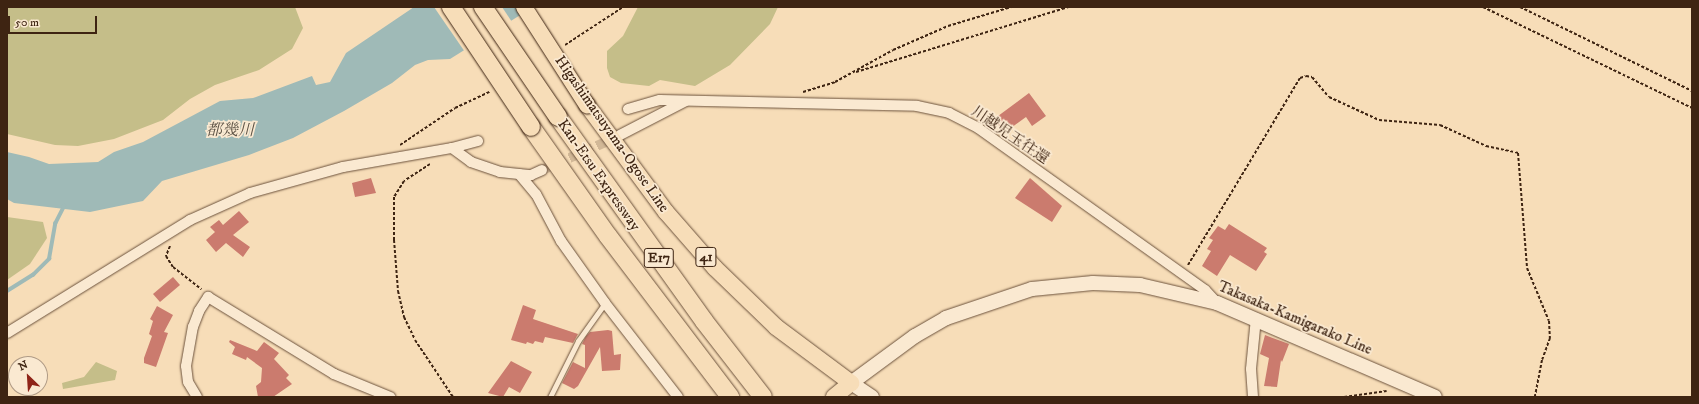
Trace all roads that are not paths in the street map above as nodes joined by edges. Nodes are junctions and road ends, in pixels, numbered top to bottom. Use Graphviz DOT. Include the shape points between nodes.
graph roads {
  1 [pos="451,7"];
  2 [pos="483,7"];
  3 [pos="524,7"];
  4 [pos="687,101"];
  5 [pos="628,110"];
  6 [pos="620,135"];
  7 [pos="478,141"];
  8 [pos="452,148"];
  9 [pos="542,170"];
  10 [pos="519,174"];
  11 [pos="605,303"];
  12 [pos="1218,303"];
  13 [pos="1256,318"];
  14 [pos="7,333"];
  15 [pos="851,383"];
  16 [pos="197,397"];
  17 [pos="390,397"];
  18 [pos="550,397"];
  19 [pos="678,397"];
  20 [pos="730,397"];
  21 [pos="763,397"];
  22 [pos="834,397"];
  23 [pos="872,397"];
  24 [pos="1253,397"];
  25 [pos="1435,397"];
  1 -- 20 [label="highway, Kan-Etsu Expressway / E17, bridge" via="608,236"];
  2 -- 21 [label="highway, Kan-Etsu Expressway / E17, bridge" via="704,322"];
  3 -- 15 [label="main road, Higashimatsuyama-Ogose Line / 41, bridge" via="588,106 666,212 715,268 776,327"];
  4 -- 5 [label="street, 川越児玉往還" via="660,100 640,104"];
  4 -- 6 [label="street"];
  4 -- 12 [label="street, 川越児玉往還" via="917,106 949,113 978,128 1183,274"];
  7 -- 8 [label="street"];
  8 -- 10 [label="street" via="472,162 500,172"];
  8 -- 14 [label="street" via="343,166 250,192 190,220"];
  9 -- 10 [label="street" via="531,174"];
  10 -- 11 [label="street" via="536,194 561,241"];
  11 -- 18 [label="lane" via="578,341"];
  11 -- 19 [label="street"];
  12 -- 13 [label="main road, Takasaka-Kamigarako Line"];
  12 -- 15 [label="main road, Takasaka-Kamigarako Line" via="1140,285 1093,283 1032,289 946,318 903,344"];
  13 -- 24 [label="street" via="1251,369"];
  13 -- 25 [label="main road, Takasaka-Kamigarako Line"];
  15 -- 22 [label="main road"];
  15 -- 23 [label="main road"];
  16 -- 17 [label="street" via="185,374 195,322 208,297 334,374"];
}
